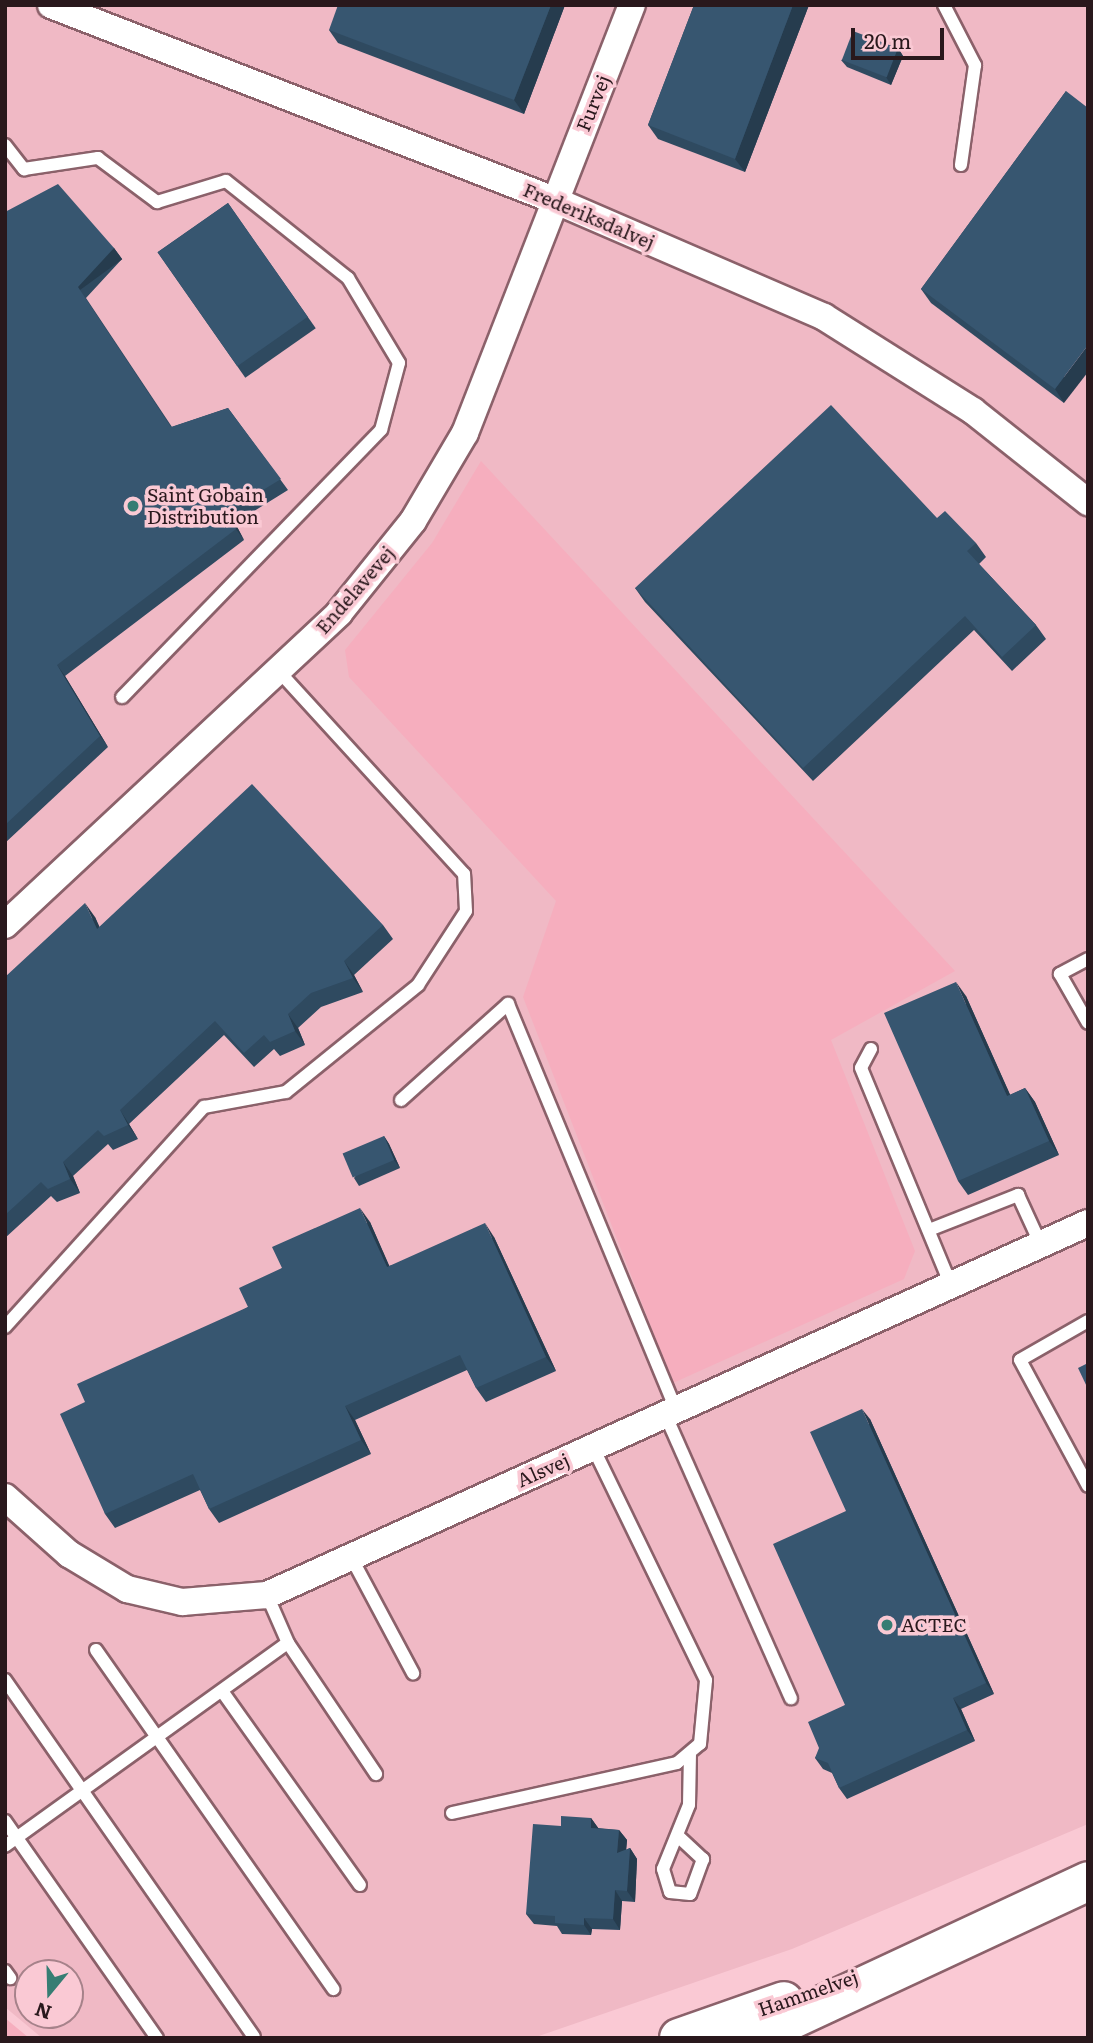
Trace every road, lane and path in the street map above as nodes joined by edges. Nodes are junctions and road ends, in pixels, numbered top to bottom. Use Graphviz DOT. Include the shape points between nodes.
graph roads {
  1 [pos="51,5"];
  2 [pos="632,5"];
  3 [pos="944,5"];
  4 [pos="5,145"];
  5 [pos="961,165"];
  6 [pos="554,200"];
  7 [pos="1084,492"];
  8 [pos="278,670"];
  9 [pos="122,697"];
  10 [pos="5,925"];
  11 [pos="1088,959"];
  12 [pos="1088,1023"];
  13 [pos="871,1049"];
  14 [pos="401,1100"];
  15 [pos="1088,1223"];
  16 [pos="929,1230"];
  17 [pos="1041,1245"];
  18 [pos="951,1285"];
  19 [pos="1088,1321"];
  20 [pos="5,1327"];
  21 [pos="671,1412"];
  22 [pos="593,1447"];
  23 [pos="1088,1486"];
  24 [pos="5,1497"];
  25 [pos="351,1557"];
  26 [pos="267,1595"];
  27 [pos="288,1643"];
  28 [pos="96,1650"];
  29 [pos="413,1673"];
  30 [pos="5,1680"];
  31 [pos="222,1691"];
  32 [pos="791,1698"];
  33 [pos="158,1738"];
  34 [pos="690,1752"];
  35 [pos="376,1774"];
  36 [pos="83,1793"];
  37 [pos="452,1813"];
  38 [pos="5,1821"];
  39 [pos="679,1837"];
  40 [pos="17,1838"];
  41 [pos="5,1846"];
  42 [pos="1088,1881"];
  43 [pos="360,1885"];
  44 [pos="938,1948"];
  45 [pos="333,1989"];
  46 [pos="158,2038"];
  47 [pos="254,2038"];
  48 [pos="679,2038"];
  49 [pos="752,2038"];
  1 -- 6 [label="street, Frederiksdalvej"];
  2 -- 6 [label="street, Furvej"];
  3 -- 5 [label="lane" via="975,65"];
  4 -- 9 [label="lane" via="24,169 99,158 157,202 226,181 348,278 399,363 381,430"];
  6 -- 7 [label="street, Frederiksdalvej" via="824,317 973,411"];
  6 -- 8 [label="street, Endelavevej" via="465,433 412,521 339,614"];
  8 -- 10 [label="street, Endelavevej"];
  8 -- 20 [label="lane" via="464,874 466,911 418,985 286,1092 204,1107"];
  11 -- 12 [label="lane" via="1060,974"];
  13 -- 16 [label="lane" via="861,1068"];
  14 -- 21 [label="lane" via="508,1004"];
  15 -- 17 [label="street, Alsvej"];
  16 -- 17 [label="lane" via="1018,1195"];
  16 -- 18 [label="lane"];
  17 -- 18 [label="street, Alsvej"];
  18 -- 21 [label="street, Alsvej"];
  19 -- 23 [label="lane" via="1020,1360"];
  21 -- 22 [label="street, Alsvej"];
  21 -- 32 [label="lane"];
  22 -- 25 [label="street, Alsvej"];
  22 -- 34 [label="lane" via="706,1680 700,1744"];
  24 -- 26 [label="street, Alsvej" via="69,1555 127,1589 182,1602"];
  25 -- 26 [label="street, Alsvej"];
  25 -- 29 [label="lane"];
  26 -- 27 [label="lane"];
  27 -- 31 [label="lane"];
  27 -- 35 [label="lane"];
  28 -- 33 [label="lane"];
  30 -- 36 [label="lane"];
  31 -- 33 [label="lane"];
  31 -- 43 [label="lane"];
  33 -- 36 [label="lane"];
  33 -- 45 [label="lane"];
  34 -- 37 [label="lane" via="677,1763"];
  34 -- 39 [label="lane" via="689,1805"];
  36 -- 40 [label="lane"];
  36 -- 47 [label="lane"];
  38 -- 40 [label="lane"];
  40 -- 41 [label="lane"];
  40 -- 46 [label="lane"];
  42 -- 44 [label="main road, Hammelvej"];
  44 -- 48 [label="main road, Hammelvej"];
  44 -- 49 [label="main road, Hammelvej"];
}
